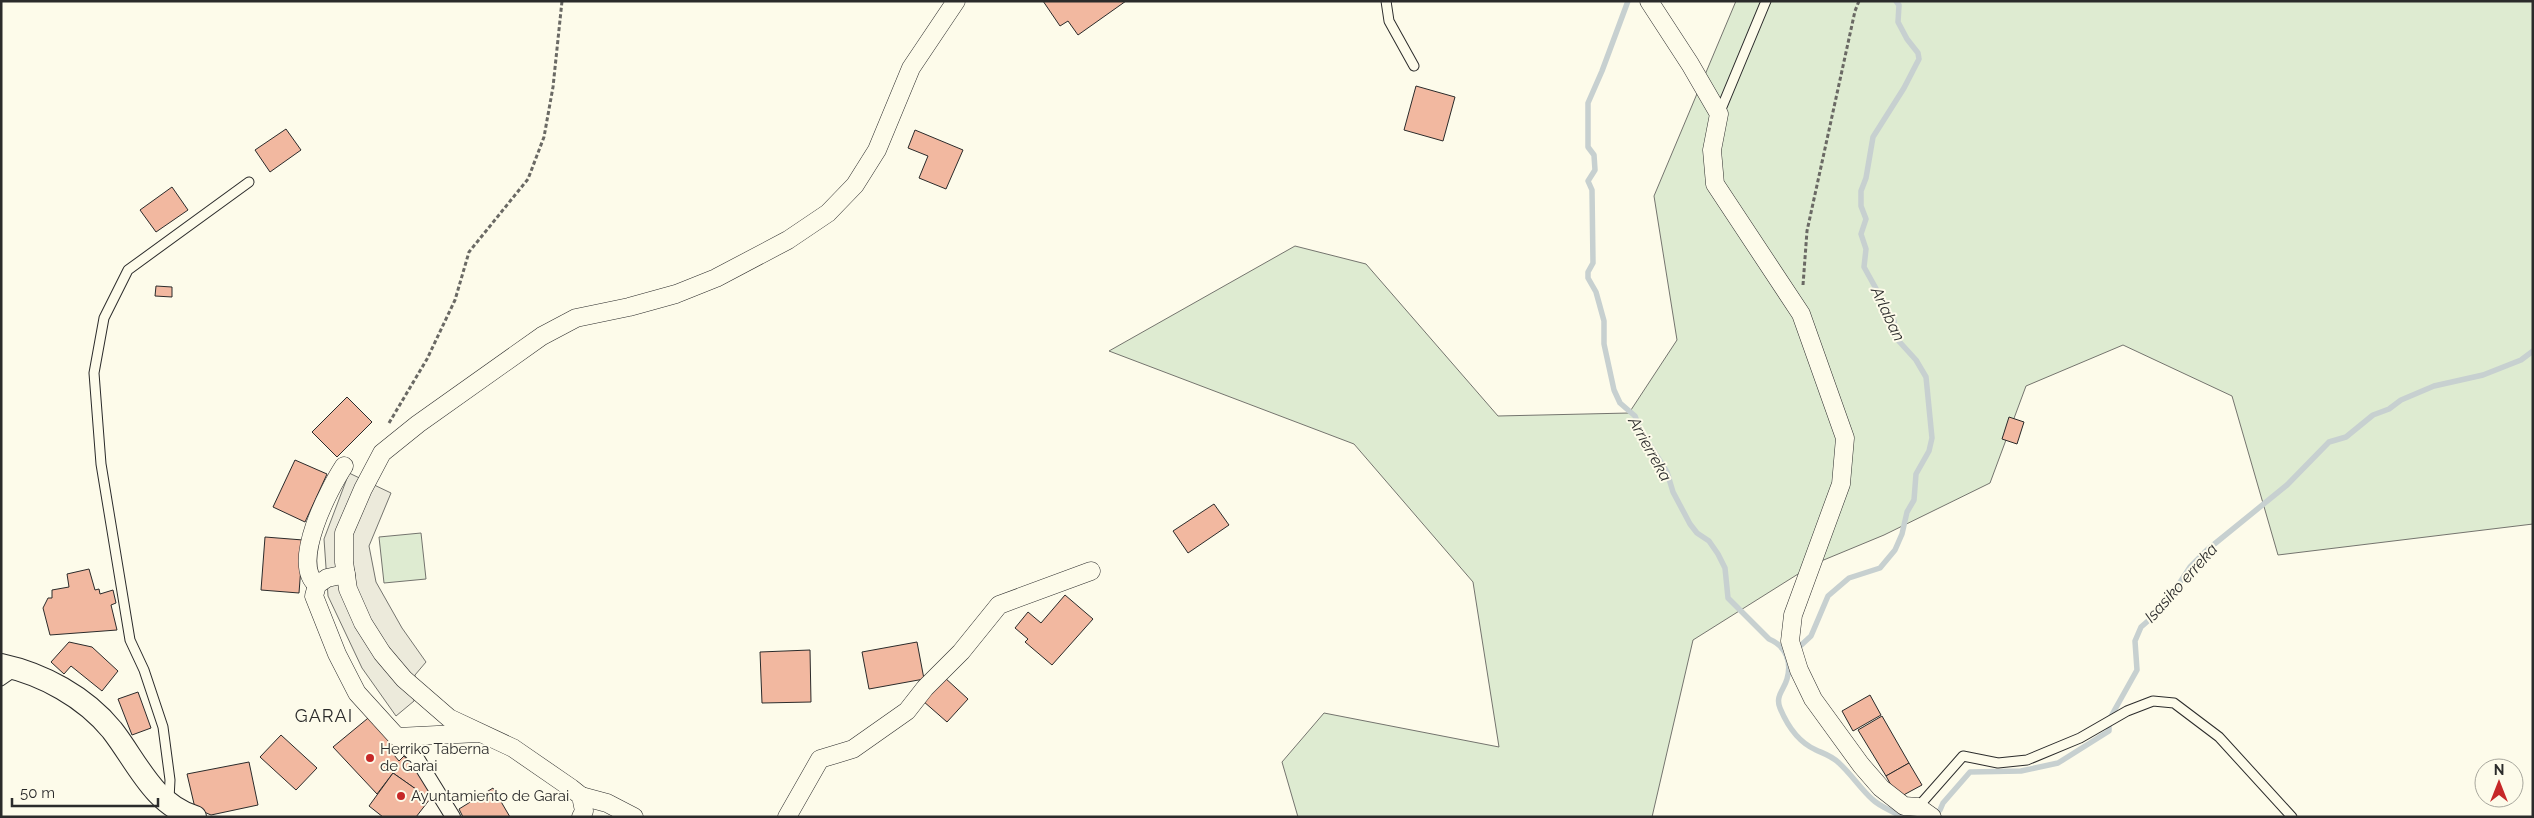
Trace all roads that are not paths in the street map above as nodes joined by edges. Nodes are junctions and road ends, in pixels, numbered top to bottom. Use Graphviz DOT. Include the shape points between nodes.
graph roads {
  1 [pos="956,1"];
  2 [pos="1386,1"];
  3 [pos="1649,1"];
  4 [pos="1766,1"];
  5 [pos="1414,66"];
  6 [pos="1719,114"];
  7 [pos="249,182"];
  8 [pos="344,466"];
  9 [pos="1092,571"];
  10 [pos="346,574"];
  11 [pos="317,585"];
  12 [pos="7,672"];
  13 [pos="480,733"];
  14 [pos="398,737"];
  15 [pos="581,796"];
  16 [pos="168,804"];
  17 [pos="1925,812"];
  18 [pos="195,817"];
  19 [pos="453,817"];
  20 [pos="581,817"];
  21 [pos="634,817"];
  22 [pos="787,817"];
  23 [pos="2292,817"];
  1 -- 10 [label="street" via="911,68 877,150 855,185 828,213 788,240 716,278 657,300 576,318 542,336 418,424 382,453 344,532"];
  2 -- 5 [label="lane" via="1389,21"];
  3 -- 6 [label="street"];
  4 -- 6 [label="lane"];
  6 -- 17 [label="street" via="1712,150 1715,184 1801,314 1845,438 1841,484 1793,615 1790,640 1799,670 1813,699 1861,765 1880,788 1904,806"];
  7 -- 16 [label="lane" via="128,270 104,318 94,373 101,464 130,640 163,727 170,780"];
  8 -- 11 [label="street" via="312,532 307,568"];
  9 -- 22 [label="street" via="999,605 907,711 853,749 820,759"];
  10 -- 11 [label="street" via="326,578"];
  10 -- 13 [label="street" via="348,589 363,623 387,659 404,679 449,718"];
  11 -- 14 [label="street" via="314,596 357,693"];
  12 -- 16 [label="street" via="49,681 86,704 111,729 156,794"];
  13 -- 14 [label="street"];
  13 -- 15 [label="street" via="513,748"];
  14 -- 19 [label="street" via="416,757"];
  15 -- 20 [label="street" via="584,811"];
  15 -- 21 [label="street" via="607,803"];
  16 -- 18 [label="street"];
  17 -- 23 [label="lane" via="1963,756 1998,763 2027,760 2080,738 2127,711 2153,701 2174,703 2219,738"];
}
